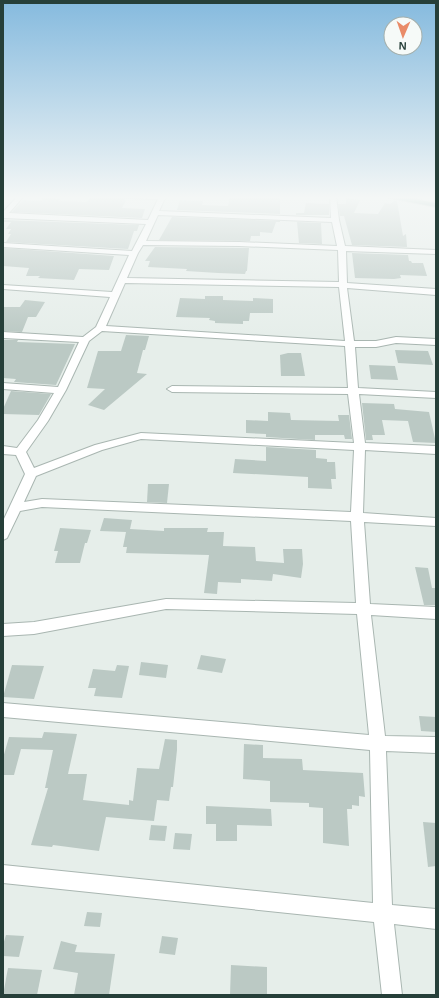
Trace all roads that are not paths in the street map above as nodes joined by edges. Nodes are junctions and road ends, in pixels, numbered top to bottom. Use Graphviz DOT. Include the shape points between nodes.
graph roads {
  1 [pos="141,243"];
  2 [pos="340,243"];
  3 [pos="3,245"];
  4 [pos="342,250"];
  5 [pos="436,252"];
  6 [pos="134,253"];
  7 [pos="122,280"];
  8 [pos="343,285"];
  9 [pos="3,288"];
  10 [pos="436,292"];
  11 [pos="115,295"];
  12 [pos="100,328"];
  13 [pos="3,335"];
  14 [pos="86,340"];
  15 [pos="436,342"];
  16 [pos="350,344"];
  17 [pos="3,386"];
  18 [pos="172,389"];
  19 [pos="61,390"];
  20 [pos="353,391"];
  21 [pos="436,395"];
  22 [pos="360,446"];
  23 [pos="3,450"];
  24 [pos="436,450"];
  25 [pos="20,452"];
  26 [pos="31,474"];
  27 [pos="15,508"];
  28 [pos="357,517"];
  29 [pos="436,522"];
  30 [pos="4,530"];
  31 [pos="363,609"];
  32 [pos="436,614"];
  33 [pos="3,630"];
  34 [pos="3,710"];
  35 [pos="378,743"];
  36 [pos="436,745"];
  37 [pos="3,874"];
  38 [pos="383,914"];
  39 [pos="436,919"];
  40 [pos="392,995"];
  1 -- 4 [label="street" via="239,244"];
  1 -- 6 [label="street"];
  2 -- 4 [label="street"];
  3 -- 6 [label="street"];
  4 -- 5 [label="street"];
  4 -- 8 [label="street"];
  6 -- 7 [label="street"];
  7 -- 8 [label="street"];
  7 -- 11 [label="street"];
  8 -- 10 [label="street"];
  8 -- 16 [label="street"];
  9 -- 11 [label="street"];
  11 -- 12 [label="street"];
  12 -- 14 [label="street"];
  12 -- 16 [label="street"];
  13 -- 14 [label="street"];
  14 -- 19 [label="street"];
  15 -- 16 [label="street" via="396,340 376,344"];
  16 -- 20 [label="street"];
  17 -- 19 [label="street"];
  18 -- 20 [label="street"];
  19 -- 25 [label="street" via="43,421"];
  20 -- 21 [label="street"];
  20 -- 22 [label="street"];
  22 -- 24 [label="street"];
  22 -- 26 [label="street" via="141,436 95,448"];
  22 -- 28 [label="street"];
  23 -- 25 [label="street"];
  25 -- 26 [label="street"];
  26 -- 27 [label="street"];
  27 -- 28 [label="street" via="42,504"];
  27 -- 30 [label="street"];
  28 -- 29 [label="street"];
  28 -- 31 [label="street"];
  31 -- 32 [label="street"];
  31 -- 33 [label="street" via="166,604 34,628"];
  31 -- 35 [label="street"];
  34 -- 35 [label="street"];
  35 -- 36 [label="street"];
  35 -- 38 [label="street"];
  37 -- 38 [label="street"];
  38 -- 39 [label="street"];
  38 -- 40 [label="street"];
}
